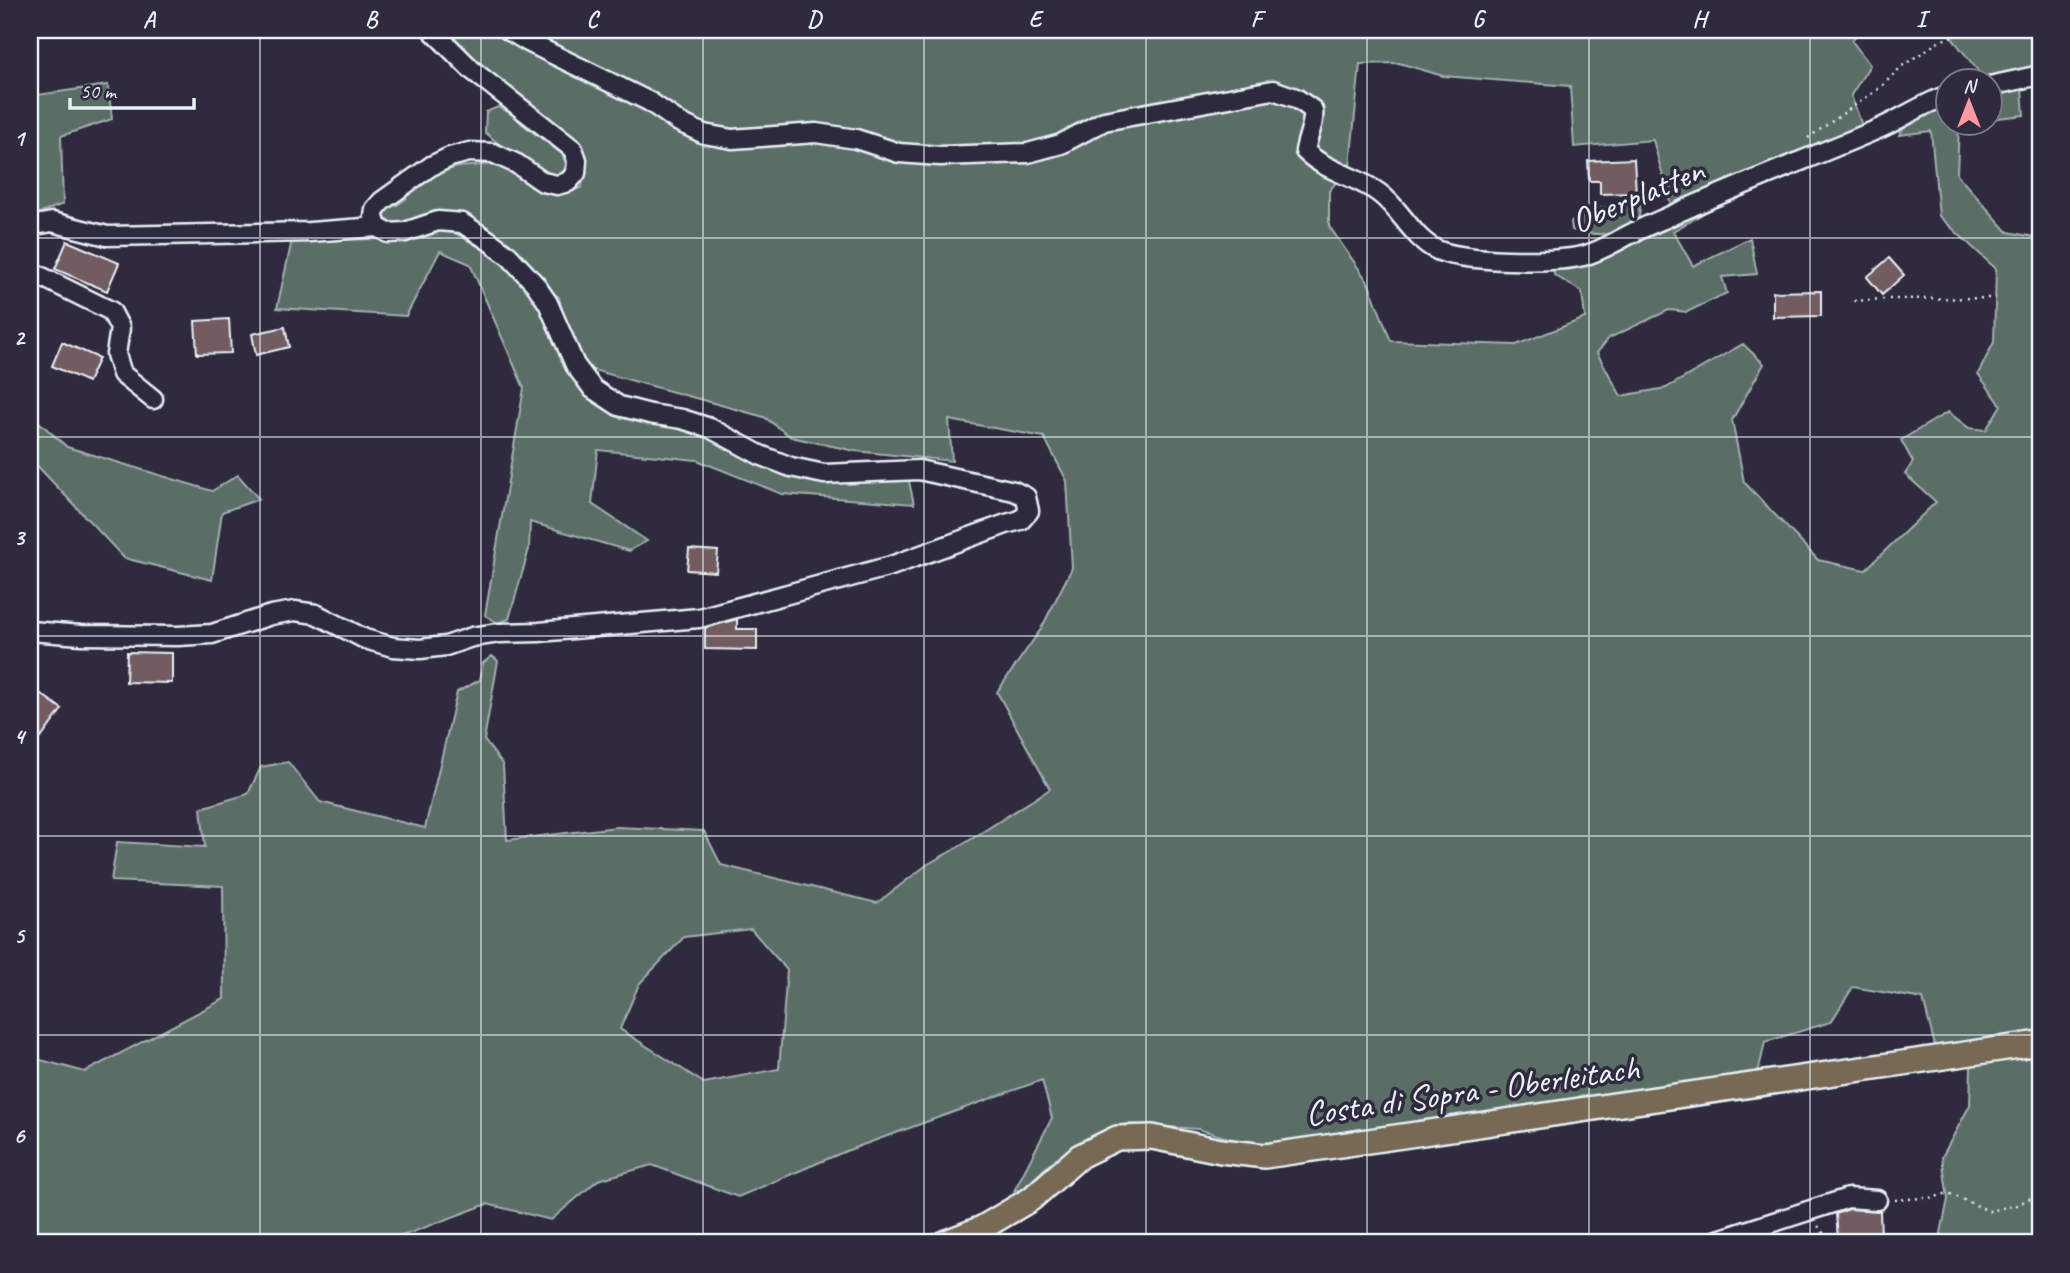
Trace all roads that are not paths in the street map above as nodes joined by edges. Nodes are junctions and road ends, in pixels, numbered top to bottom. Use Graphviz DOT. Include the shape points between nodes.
graph roads {
  1 [pos="432,30"];
  2 [pos="508,30"];
  3 [pos="2040,75"];
  4 [pos="2004,83"];
  5 [pos="1934,100"];
  6 [pos="30,226"];
  7 [pos="377,227"];
  8 [pos="30,271"];
  9 [pos="153,399"];
  10 [pos="30,631"];
  11 [pos="2040,1043"];
  12 [pos="1877,1200"];
  13 [pos="944,1243"];
  14 [pos="1709,1243"];
  1 -- 7 [label="street" via="472,70 573,149 576,173 557,185 492,153 450,157 382,201 375,209"];
  2 -- 5 [label="street, Oberplatten" via="704,134 732,139 817,133 899,153 1028,153 1060,144 1104,121 1273,90 1313,110 1305,151 1315,161 1379,193 1435,249 1451,255 1526,260 1580,257 1604,250 1684,210 1881,128"];
  3 -- 4 [label="street"];
  6 -- 7 [label="street" via="51,222 107,236"];
  7 -- 10 [label="street" via="388,233 405,232 438,220 462,223 488,240 535,284 575,365 593,389 619,405 710,428 791,467 824,474 919,470 946,474 1014,491 1026,497 1029,511 1021,520 891,566 699,618 499,633 420,649 365,639 316,614 295,611 212,634"];
  8 -- 9 [label="street" via="111,311 120,328 116,354 122,374"];
  11 -- 13 [label="main road, Costa di Sopra - Oberleitach" via="1265,1156 1152,1137 1117,1138 1080,1156 1031,1199 982,1228"];
  12 -- 14 [label="street" via="1848,1198"];
}
